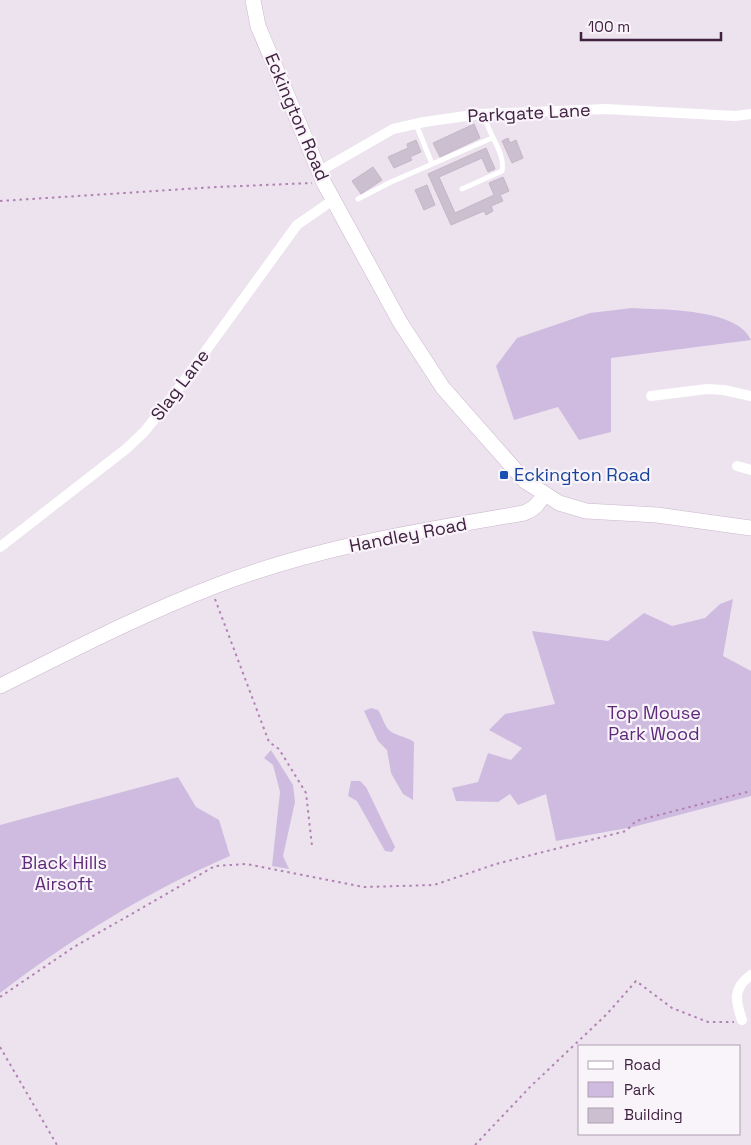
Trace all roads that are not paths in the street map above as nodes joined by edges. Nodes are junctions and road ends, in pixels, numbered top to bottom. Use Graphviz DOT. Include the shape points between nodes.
graph roads {
  1 [pos="253,0"];
  2 [pos="484,114"];
  3 [pos="751,114"];
  4 [pos="416,124"];
  5 [pos="492,138"];
  6 [pos="432,164"];
  7 [pos="322,177"];
  8 [pos="462,190"];
  9 [pos="358,199"];
  10 [pos="333,200"];
  11 [pos="651,396"];
  12 [pos="751,396"];
  13 [pos="737,466"];
  14 [pos="751,470"];
  15 [pos="544,494"];
  16 [pos="751,528"];
  17 [pos="0,547"];
  18 [pos="0,686"];
  19 [pos="751,975"];
  20 [pos="742,1020"];
  1 -- 7 [label="main road, Eckington Road" via="258,26"];
  2 -- 3 [label="street, Parkgate Lane" via="606,110"];
  2 -- 4 [label="street, Parkgate Lane"];
  2 -- 5 [label="lane"];
  4 -- 6 [label="lane"];
  4 -- 7 [label="street, Parkgate Lane" via="393,129"];
  5 -- 6 [label="lane"];
  5 -- 8 [label="lane" via="501,158 502,171"];
  6 -- 9 [label="lane"];
  7 -- 10 [label="main road, Eckington Road"];
  10 -- 15 [label="main road, Eckington Road" via="400,322 443,388 525,481"];
  10 -- 17 [label="street, Slag Lane" via="297,225 144,432"];
  11 -- 12 [label="street" via="706,389"];
  13 -- 14 [label="street"];
  15 -- 16 [label="main road" via="559,503 586,510 657,515"];
  15 -- 18 [label="main road, Handley Road" via="533,509 524,513 369,541 211,587"];
  19 -- 20 [label="street" via="741,982 736,996"];
}
